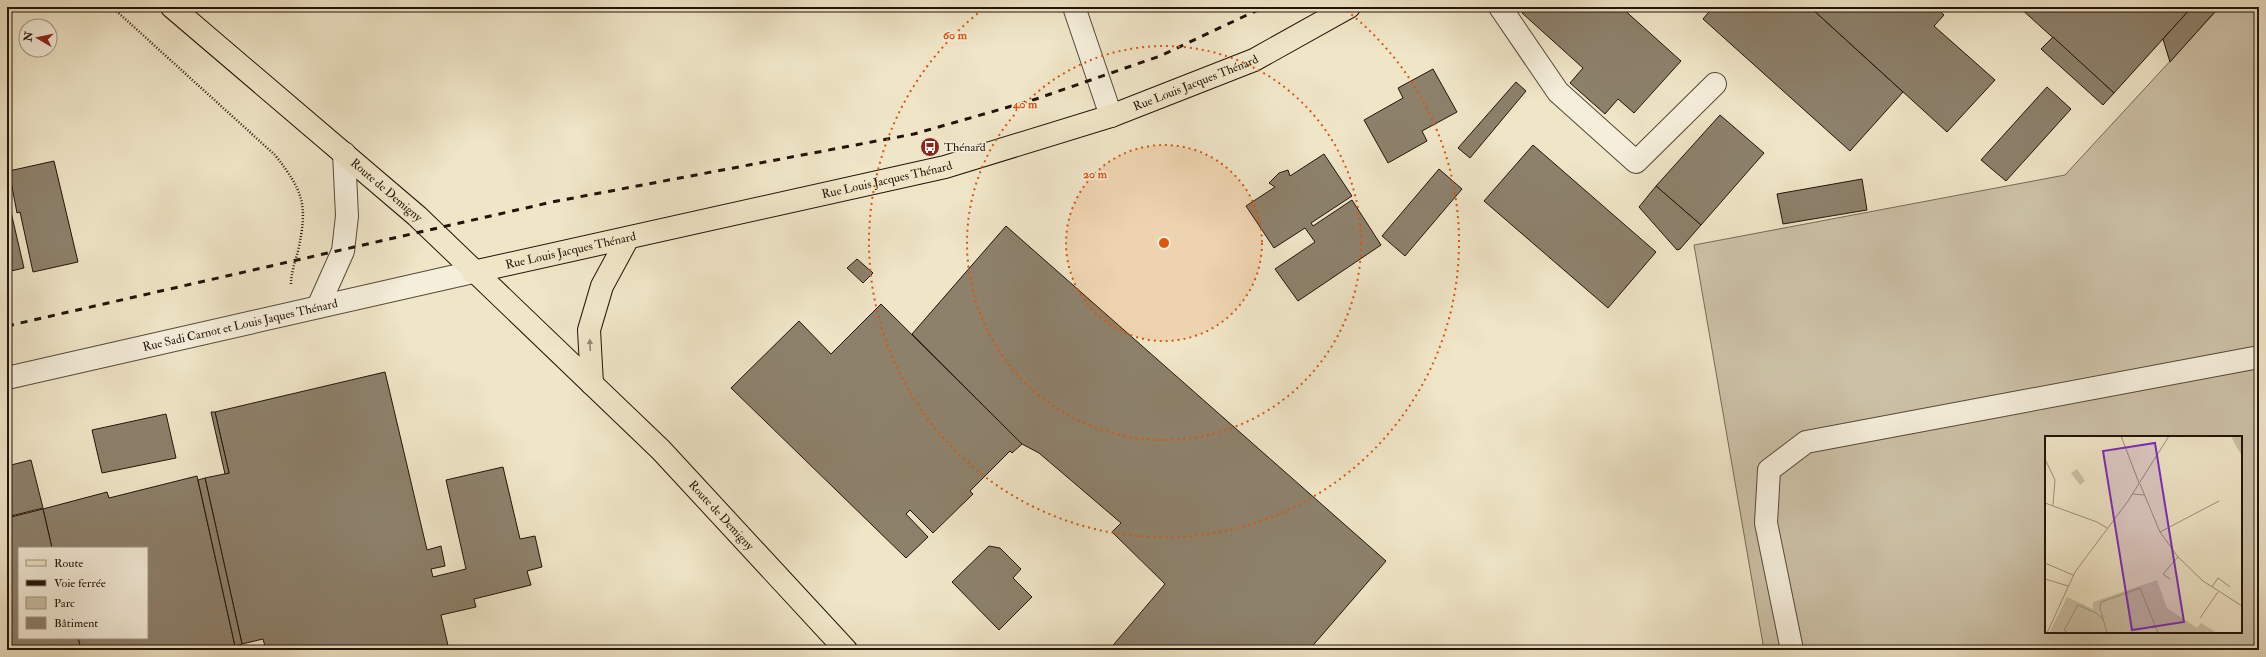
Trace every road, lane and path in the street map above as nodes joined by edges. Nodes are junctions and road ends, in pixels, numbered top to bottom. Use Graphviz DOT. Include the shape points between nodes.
graph roads {
  1 [pos="112,7"];
  2 [pos="172,7"];
  3 [pos="1074,7"];
  4 [pos="1349,7"];
  5 [pos="1500,7"];
  6 [pos="1714,84"];
  7 [pos="1111,116"];
  8 [pos="344,153"];
  9 [pos="628,238"];
  10 [pos="473,272"];
  11 [pos="318,307"];
  12 [pos="291,313"];
  13 [pos="2259,357"];
  14 [pos="7,378"];
  15 [pos="592,384"];
  16 [pos="846,650"];
  17 [pos="1792,650"];
  1 -- 12 [label="path" via="275,155 295,180 302,196 304,224 291,281"];
  2 -- 8 [label="main road, Route de Demigny"];
  3 -- 7 [label="street"];
  4 -- 7 [label="main road, Rue Louis Jacques Thénard" via="1254,60"];
  5 -- 6 [label="street" via="1558,92 1636,162"];
  7 -- 9 [label="main road, Rue Louis Jacques Thénard" via="945,167"];
  8 -- 10 [label="main road, Route de Demigny" via="417,216"];
  8 -- 11 [label="street" via="347,216 343,251"];
  9 -- 10 [label="main road, Rue Louis Jacques Thénard"];
  15 -- 9 [label="main road, one-way" via="589,330 602,286"];
  10 -- 11 [label="street, Rue Sadi Carnot et Louis Jaques Thénard"];
  10 -- 15 [label="main road, Route de Demigny"];
  11 -- 12 [label="street, Rue Sadi Carnot et Louis Jaques Thénard"];
  12 -- 14 [label="street, Rue Sadi Carnot et Louis Jaques Thénard"];
  13 -- 17 [label="street" via="1806,442 1769,470 1766,523"];
  15 -- 16 [label="main road, Route de Demigny" via="661,450"];
}
